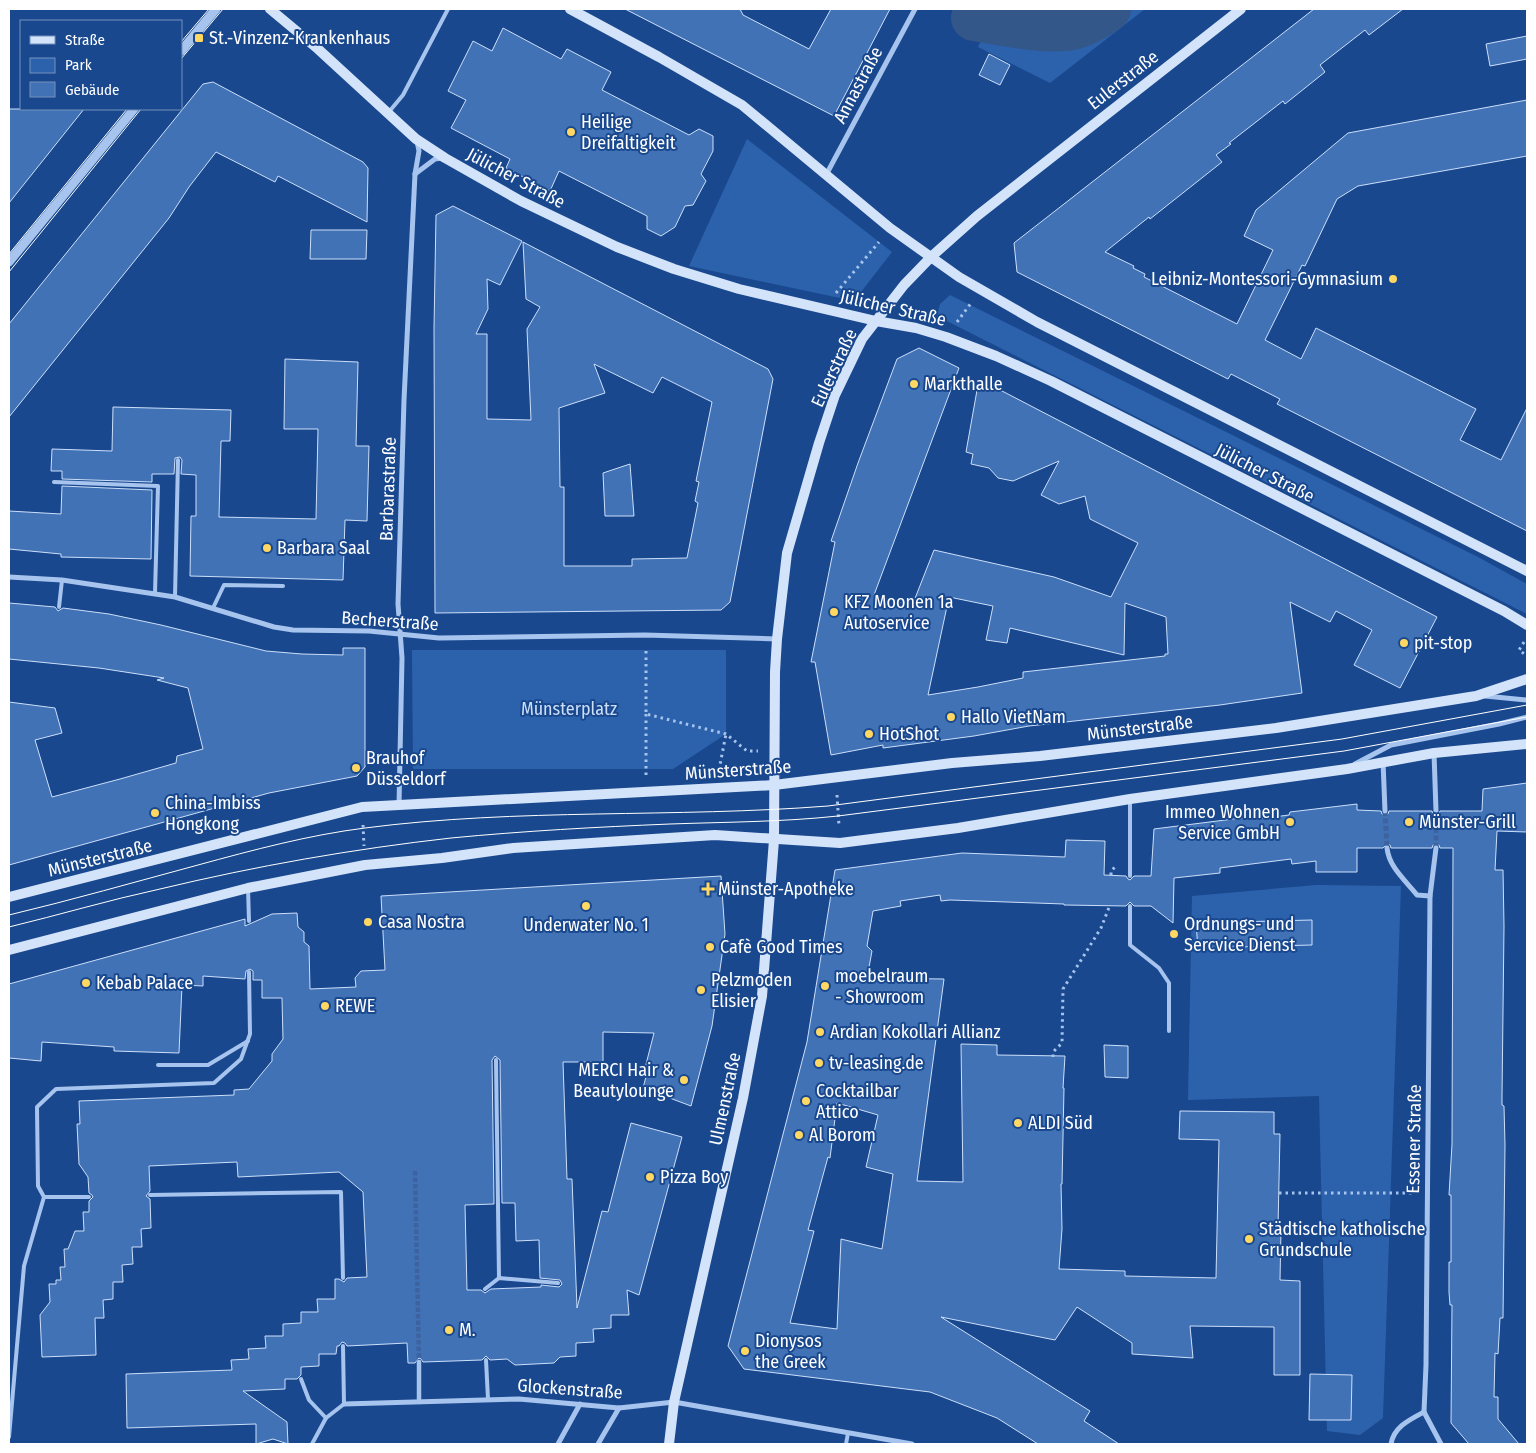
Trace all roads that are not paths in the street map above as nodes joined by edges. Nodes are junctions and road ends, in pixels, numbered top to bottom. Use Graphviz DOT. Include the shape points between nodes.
graph roads {
  1 [pos="216,9"];
  2 [pos="270,9"];
  3 [pos="448,9"];
  4 [pos="571,9"];
  5 [pos="915,9"];
  6 [pos="1241,9"];
  7 [pos="182,50"];
  8 [pos="133,110"];
  9 [pos="388,113"];
  10 [pos="416,139"];
  11 [pos="445,158"];
  12 [pos="414,174"];
  13 [pos="826,174"];
  14 [pos="931,257"];
  15 [pos="9,262"];
  16 [pos="876,321"];
  17 [pos="178,460"];
  18 [pos="54,482"];
  19 [pos="1527,571"];
  20 [pos="9,577"];
  21 [pos="62,580"];
  22 [pos="283,586"];
  23 [pos="155,594"];
  24 [pos="175,597"];
  25 [pos="59,607"];
  26 [pos="213,608"];
  27 [pos="1527,625"];
  28 [pos="400,635"];
  29 [pos="777,639"];
  30 [pos="1527,679"];
  31 [pos="1476,696"];
  32 [pos="1527,700"];
  33 [pos="1527,717"];
  34 [pos="1527,744"];
  35 [pos="1434,753"];
  36 [pos="1383,761"];
  37 [pos="1347,769"];
  38 [pos="774,785"];
  39 [pos="1130,799"];
  40 [pos="399,805"];
  41 [pos="1385,811"];
  42 [pos="1436,811"];
  43 [pos="774,840"];
  44 [pos="1387,848"];
  45 [pos="1436,848"];
  46 [pos="1130,876"];
  47 [pos="248,888"];
  48 [pos="1430,896"];
  49 [pos="9,897"];
  50 [pos="1130,906"];
  51 [pos="248,921"];
  52 [pos="9,950"];
  53 [pos="250,972"];
  54 [pos="1169,1031"];
  55 [pos="248,1041"];
  56 [pos="496,1060"];
  57 [pos="158,1065"];
  58 [pos="150,1195"];
  59 [pos="44,1197"];
  60 [pos="89,1197"];
  61 [pos="342,1278"];
  62 [pos="499,1278"];
  63 [pos="558,1283"];
  64 [pos="484,1290"];
  65 [pos="344,1346"];
  66 [pos="486,1360"];
  67 [pos="419,1362"];
  68 [pos="301,1378"];
  69 [pos="488,1400"];
  70 [pos="419,1402"];
  71 [pos="674,1402"];
  72 [pos="344,1404"];
  73 [pos="580,1404"];
  74 [pos="619,1408"];
  75 [pos="1424,1412"];
  76 [pos="326,1418"];
  77 [pos="848,1433"];
  78 [pos="9,1436"];
  79 [pos="312,1444"];
  80 [pos="558,1444"];
  81 [pos="598,1444"];
  82 [pos="669,1444"];
  83 [pos="846,1444"];
  84 [pos="912,1444"];
  85 [pos="1390,1444"];
  86 [pos="1441,1444"];
  1 -- 7 [label="street"];
  2 -- 9 [label="main road, Jülicher Straße"];
  3 -- 9 [label="lane" via="403,94"];
  4 -- 13 [label="main road, Jülicher Straße" via="742,106"];
  5 -- 13 [label="street, Annastraße"];
  6 -- 14 [label="main road, Eulerstraße" via="976,216"];
  8 -- 15 [label="street"];
  9 -- 10 [label="main road, Jülicher Straße"];
  10 -- 11 [label="main road, Jülicher Straße"];
  10 -- 12 [label="street, Barbarastraße" via="419,151"];
  11 -- 12 [label="street" via="434,159"];
  11 -- 16 [label="main road, Jülicher Straße" via="521,201 617,247 739,289"];
  12 -- 28 [label="street, Barbarastraße" via="398,604"];
  13 -- 14 [label="main road, Jülicher Straße" via="890,228"];
  14 -- 16 [label="main road, Eulerstraße"];
  14 -- 19 [label="main road, Jülicher Straße" via="980,290 1037,322"];
  16 -- 27 [label="main road, Jülicher Straße" via="946,337 1050,381"];
  16 -- 29 [label="main road, Eulerstraße" via="862,339 839,386 819,443 787,553"];
  17 -- 24 [label="lane"];
  18 -- 23 [label="lane" via="158,486"];
  20 -- 21 [label="street, Becherstraße"];
  21 -- 23 [label="street, Becherstraße"];
  21 -- 25 [label="lane"];
  22 -- 26 [label="lane" via="224,585"];
  23 -- 24 [label="street, Becherstraße"];
  24 -- 26 [label="street, Becherstraße"];
  26 -- 28 [label="street, Becherstraße" via="293,630 369,631"];
  28 -- 29 [label="street, Becherstraße" via="439,638 645,635"];
  28 -- 40 [label="street, Barbarastraße"];
  29 -- 38 [label="main road, Eulerstraße"];
  30 -- 31 [label="main road, Münsterstraße"];
  31 -- 32 [label="street, Münsterstraße"];
  31 -- 38 [label="main road, Münsterstraße" via="1276,728"];
  33 -- 37 [label="street" via="1391,745"];
  34 -- 35 [label="main road"];
  35 -- 36 [label="main road"];
  35 -- 42 [label="street"];
  36 -- 37 [label="main road"];
  36 -- 41 [label="street"];
  37 -- 39 [label="main road"];
  38 -- 40 [label="main road, Münsterstraße"];
  38 -- 43 [label="main road, Ulmenstraße"];
  39 -- 43 [label="main road" via="958,828 840,843"];
  39 -- 46 [label="lane"];
  40 -- 49 [label="main road, Münsterstraße" via="362,808"];
  43 -- 47 [label="main road" via="715,835 513,848 365,864"];
  43 -- 71 [label="main road, Ulmenstraße" via="760,1006 743,1098"];
  44 -- 48 [label="street" via="1394,868 1417,895"];
  45 -- 48 [label="street, Essener Straße"];
  47 -- 51 [label="lane"];
  47 -- 52 [label="main road"];
  48 -- 75 [label="street, Essener Straße"];
  50 -- 54 [label="lane" via="1130,945 1158,968 1169,984"];
  53 -- 55 [label="lane"];
  55 -- 57 [label="lane" via="208,1065"];
  55 -- 59 [label="lane" via="240,1059 214,1083 56,1089 37,1107 38,1186"];
  56 -- 62 [label="lane"];
  58 -- 61 [label="lane" via="341,1192"];
  59 -- 60 [label="lane"];
  59 -- 78 [label="lane" via="24,1266"];
  62 -- 63 [label="lane"];
  62 -- 64 [label="lane"];
  65 -- 72 [label="lane"];
  66 -- 69 [label="lane"];
  67 -- 70 [label="street"];
  68 -- 76 [label="lane" via="309,1400"];
  69 -- 70 [label="street, Glockenstraße"];
  69 -- 73 [label="street, Glockenstraße"];
  70 -- 72 [label="street, Glockenstraße"];
  71 -- 74 [label="street, Glockenstraße"];
  71 -- 77 [label="street, Glockenstraße"];
  71 -- 82 [label="main road, Ulmenstraße"];
  72 -- 76 [label="lane"];
  73 -- 74 [label="street, Glockenstraße"];
  73 -- 80 [label="street"];
  74 -- 81 [label="street"];
  75 -- 85 [label="street" via="1402,1423"];
  75 -- 86 [label="street"];
  76 -- 79 [label="lane"];
  77 -- 83 [label="lane"];
  77 -- 84 [label="street, Glockenstraße"];
}
